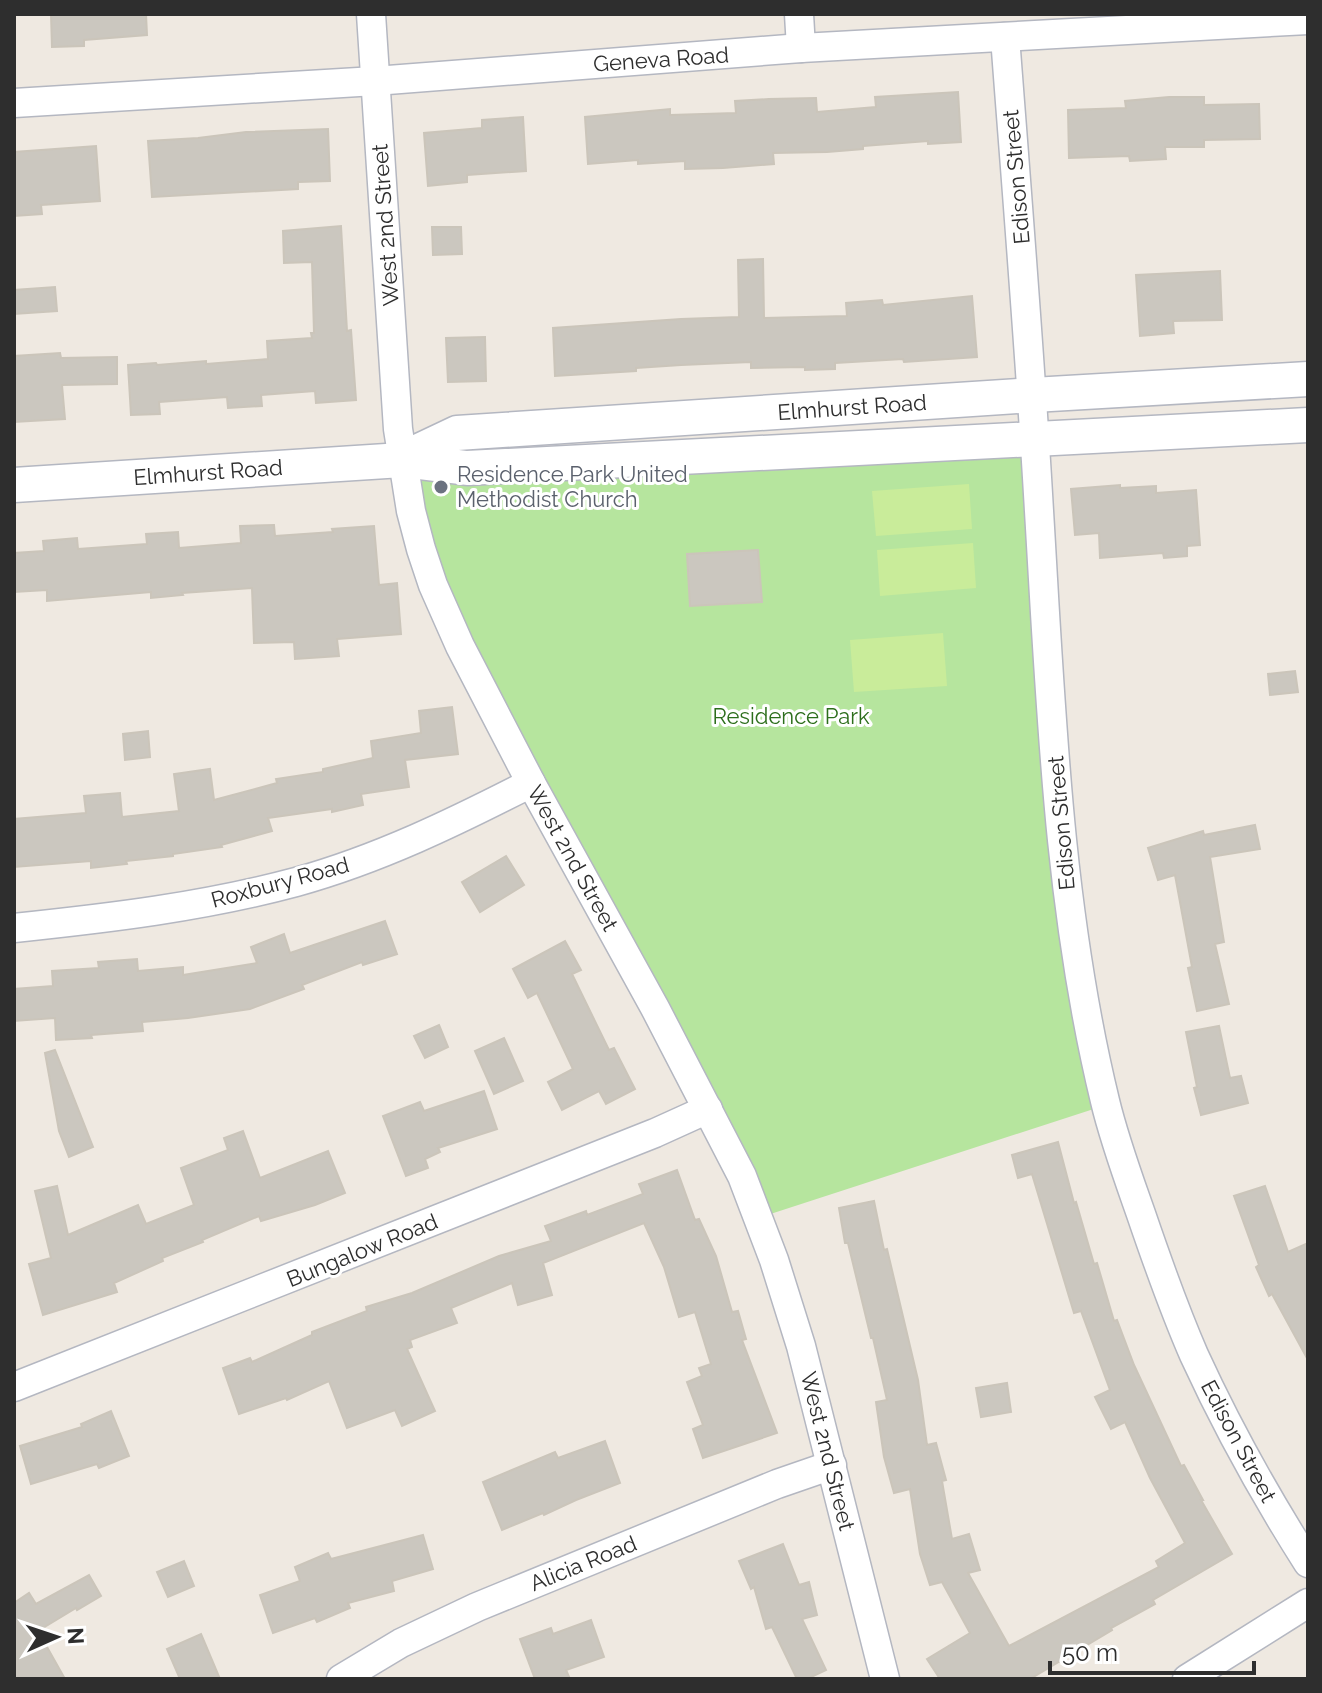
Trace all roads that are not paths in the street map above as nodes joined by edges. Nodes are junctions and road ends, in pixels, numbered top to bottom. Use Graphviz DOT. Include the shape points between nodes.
graph roads {
  1 [pos="371,14"];
  2 [pos="799,14"];
  3 [pos="1308,20"];
  4 [pos="1005,37"];
  5 [pos="801,48"];
  6 [pos="375,81"];
  7 [pos="14,103"];
  8 [pos="1308,379"];
  9 [pos="1033,395"];
  10 [pos="1308,425"];
  11 [pos="1035,438"];
  12 [pos="402,460"];
  13 [pos="14,485"];
  14 [pos="531,783"];
  15 [pos="14,928"];
  16 [pos="708,1109"];
  17 [pos="14,1387"];
  18 [pos="832,1465"];
  19 [pos="1308,1563"];
  20 [pos="1308,1603"];
  21 [pos="341,1679"];
  22 [pos="885,1679"];
  23 [pos="1187,1679"];
  1 -- 6 [label="street, West 2nd Street"];
  2 -- 5 [label="street"];
  3 -- 4 [label="street, Geneva Road"];
  4 -- 5 [label="street, Geneva Road"];
  4 -- 9 [label="street, Edison Street"];
  5 -- 6 [label="street, Geneva Road"];
  6 -- 7 [label="street, Geneva Road"];
  6 -- 12 [label="street, West 2nd Street"];
  8 -- 9 [label="street, Elmhurst Road"];
  9 -- 11 [label="street, Edison Street"];
  9 -- 12 [label="street, Elmhurst Road" via="457,433"];
  10 -- 11 [label="street, Elmhurst Road"];
  11 -- 12 [label="street, Elmhurst Road" via="467,468"];
  11 -- 19 [label="street, Edison Street" via="1069,910 1106,1105 1194,1354 1240,1447"];
  12 -- 13 [label="street, Elmhurst Road"];
  12 -- 14 [label="street, West 2nd Street" via="433,585"];
  14 -- 15 [label="street, Roxbury Road" via="450,825 298,881 181,907"];
  14 -- 16 [label="street, West 2nd Street"];
  16 -- 17 [label="street, Bungalow Road"];
  16 -- 18 [label="street, West 2nd Street" via="742,1176 774,1260"];
  18 -- 21 [label="street, Alicia Road" via="477,1607"];
  18 -- 22 [label="street, West 2nd Street"];
  20 -- 23 [label="street"];
}
